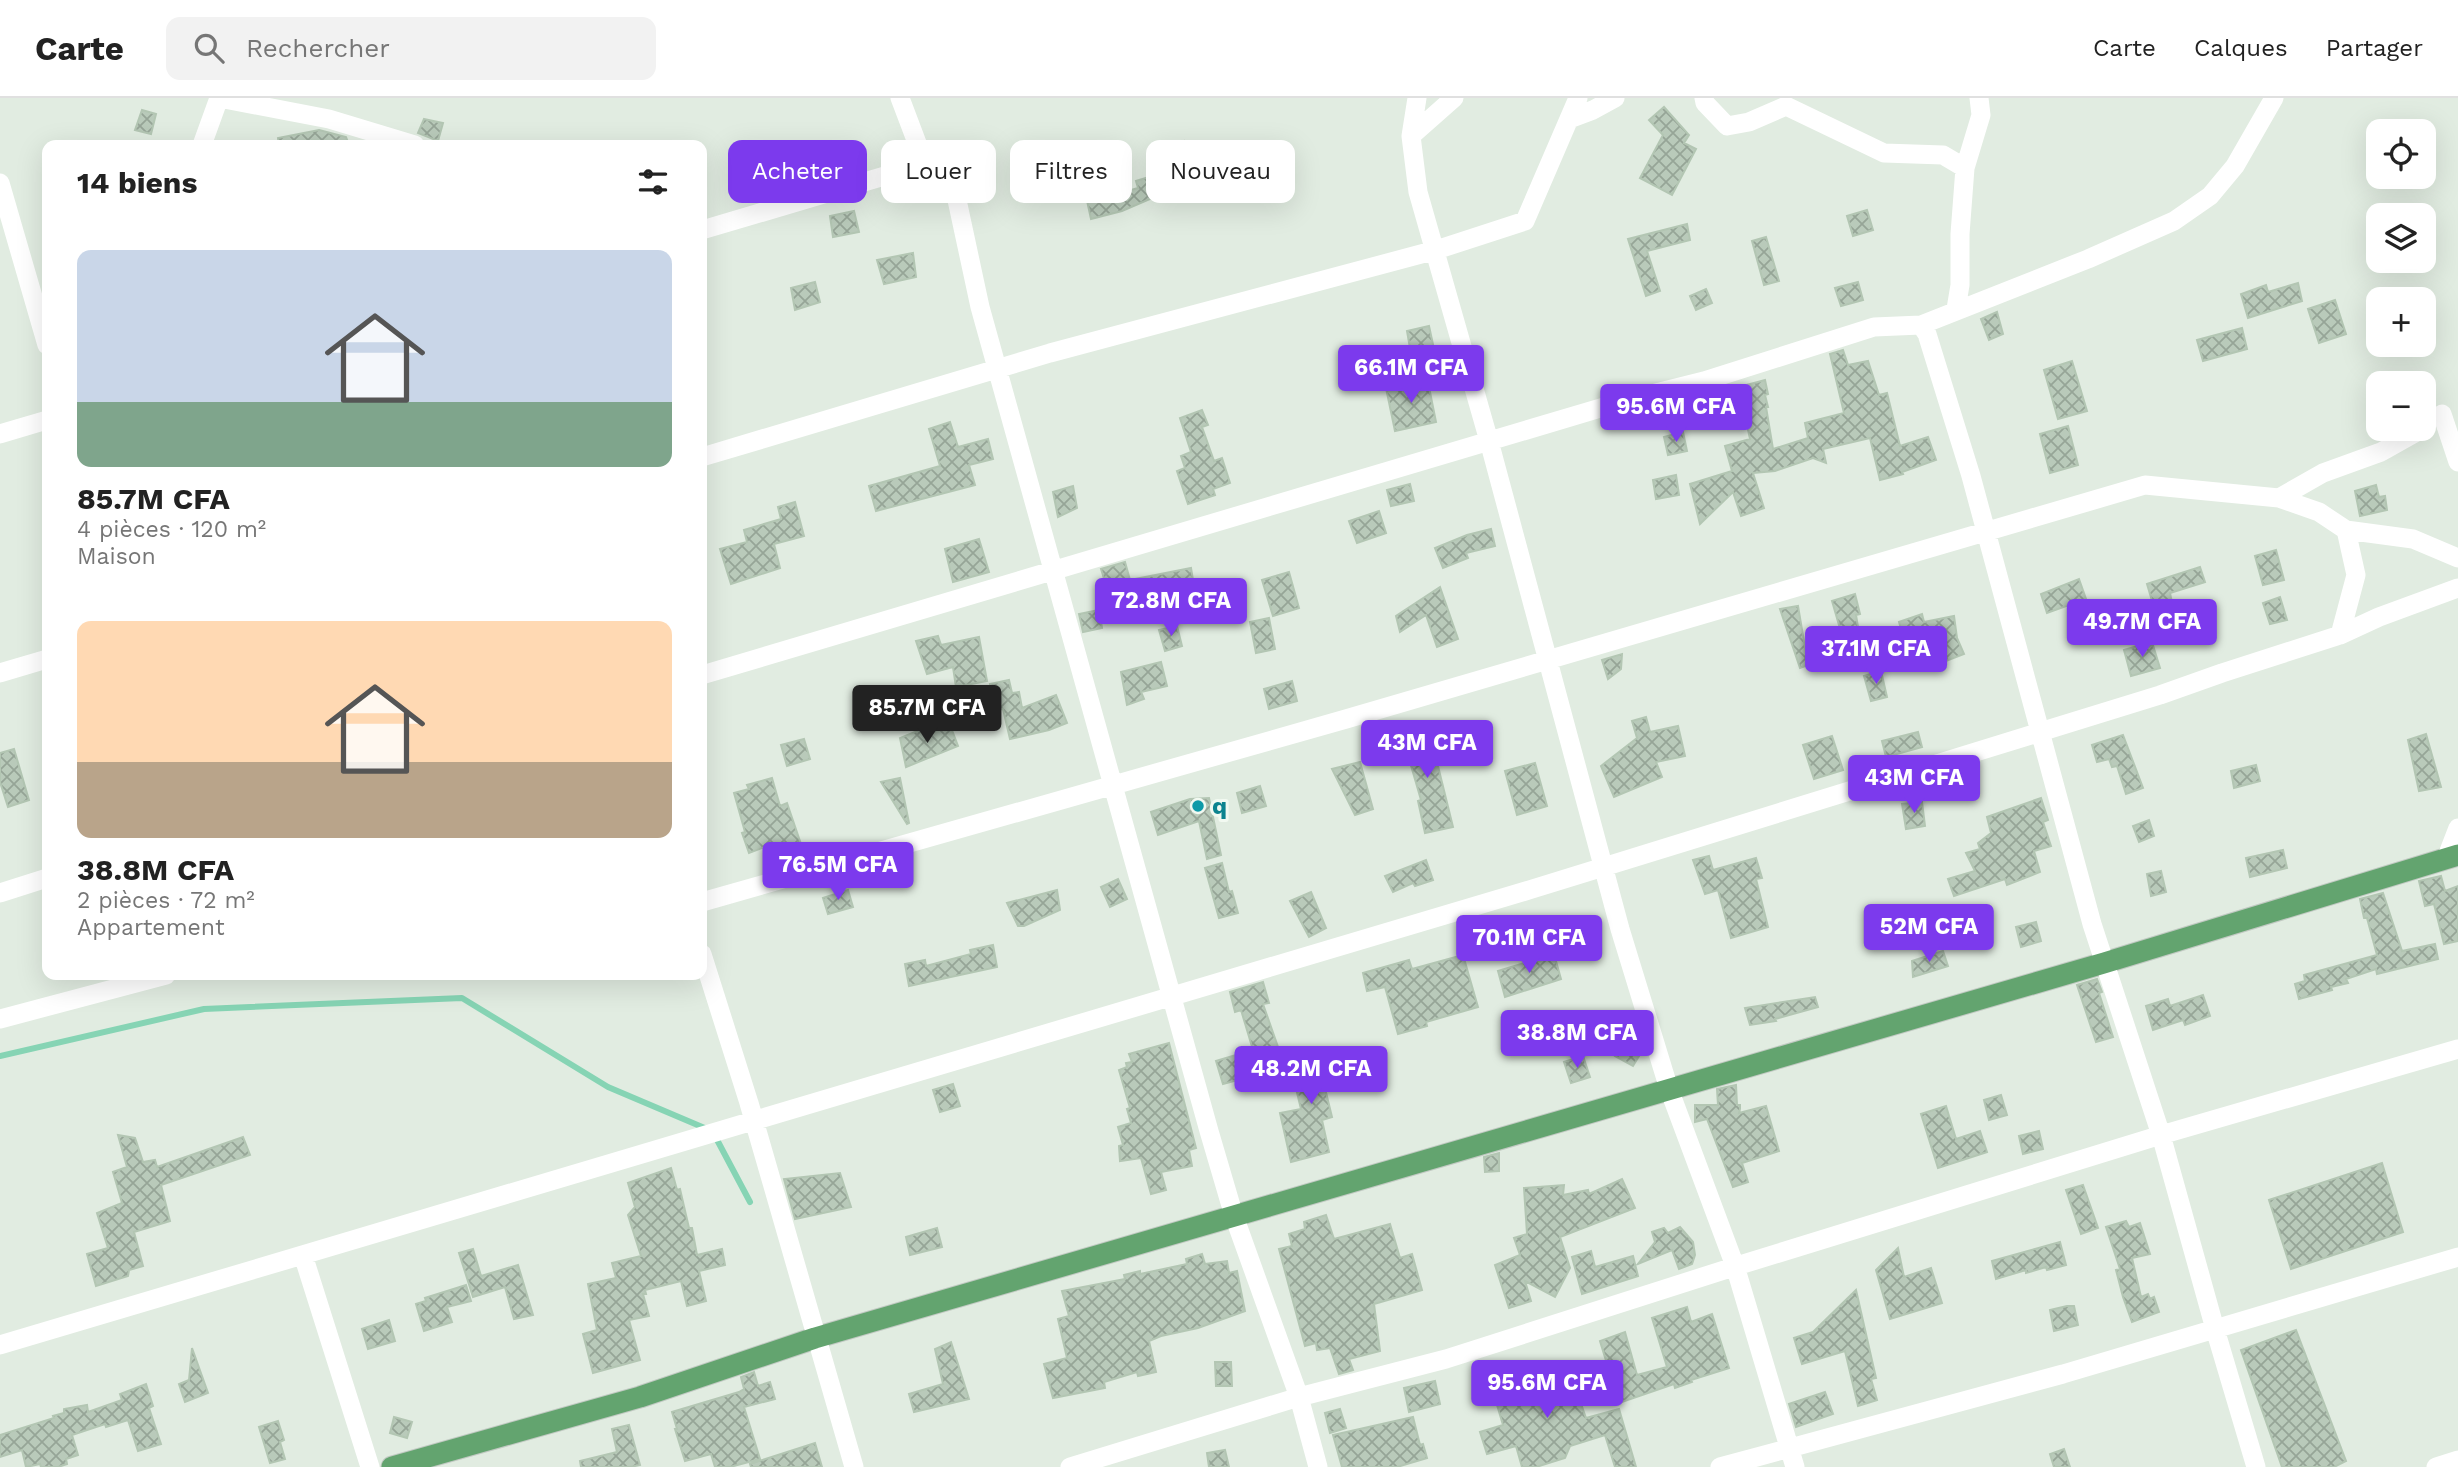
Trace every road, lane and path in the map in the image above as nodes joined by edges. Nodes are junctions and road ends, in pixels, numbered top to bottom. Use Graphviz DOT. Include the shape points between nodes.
graph roads {
  1 [pos="219,98"];
  2 [pos="900,98"];
  3 [pos="1417,98"];
  4 [pos="1454,98"];
  5 [pos="1578,98"];
  6 [pos="1615,98"];
  7 [pos="1704,98"];
  8 [pos="1979,98"];
  9 [pos="2274,98"];
  10 [pos="1569,119"];
  11 [pos="1411,136"];
  12 [pos="204,140"];
  13 [pos="398,140"];
  14 [pos="916,140"];
  15 [pos="1965,168"];
  16 [pos="881,177"];
  17 [pos="0,183"];
  18 [pos="957,203"];
  19 [pos="707,229"];
  20 [pos="1436,250"];
  21 [pos="1956,309"];
  22 [pos="1921,325"];
  23 [pos="42,328"];
  24 [pos="997,369"];
  25 [pos="2450,410"];
  26 [pos="42,421"];
  27 [pos="0,434"];
  28 [pos="1489,441"];
  29 [pos="2400,441"];
  30 [pos="707,456"];
  31 [pos="2458,462"];
  32 [pos="2279,498"];
  33 [pos="2346,530"];
  34 [pos="1985,531"];
  35 [pos="2458,558"];
  36 [pos="1053,570"];
  37 [pos="2458,588"];
  38 [pos="2340,635"];
  39 [pos="42,660"];
  40 [pos="1548,660"];
  41 [pos="0,673"];
  42 [pos="707,674"];
  43 [pos="2040,732"];
  44 [pos="1113,786"];
  45 [pos="2458,828"];
  46 [pos="2452,857"];
  47 [pos="1604,866"];
  48 [pos="42,880"];
  49 [pos="0,893"];
  50 [pos="707,901"];
  51 [pos="2104,963"];
  52 [pos="707,970"];
  53 [pos="148,980"];
  54 [pos="1171,995"];
  55 [pos="0,1020"];
  56 [pos="2458,1049"];
  57 [pos="1669,1089"];
  58 [pos="753,1120"];
  59 [pos="2161,1135"];
  60 [pos="1234,1216"];
  61 [pos="303,1255"];
  62 [pos="2458,1257"];
  63 [pos="1735,1266"];
  64 [pos="2215,1329"];
  65 [pos="815,1338"];
  66 [pos="0,1345"];
  67 [pos="1299,1397"];
  68 [pos="1789,1448"];
  69 [pos="2458,1460"];
  70 [pos="370,1467"];
  71 [pos="392,1467"];
  72 [pos="854,1467"];
  73 [pos="1070,1467"];
  74 [pos="1318,1467"];
  75 [pos="1720,1467"];
  76 [pos="1795,1467"];
  77 [pos="2256,1467"];
  78 [pos="2435,1467"];
  1 -- 12 [label="street"];
  1 -- 13 [label="street" via="329,119"];
  2 -- 14 [label="street"];
  3 -- 11 [label="street"];
  4 -- 11 [label="street"];
  5 -- 10 [label="street"];
  6 -- 10 [label="street"];
  7 -- 15 [label="street" via="1727,126 1786,106 1884,153 1944,155"];
  8 -- 15 [label="street" via="1981,115"];
  9 -- 21 [label="street" via="2235,166 2210,197 2174,221"];
  10 -- 20 [label="street" via="1525,221"];
  11 -- 20 [label="street" via="1419,192"];
  15 -- 21 [label="street"];
  16 -- 19 [label="street"];
  17 -- 23 [label="street"];
  18 -- 24 [label="street"];
  20 -- 24 [label="street"];
  20 -- 28 [label="street"];
  21 -- 22 [label="street"];
  22 -- 28 [label="street" via="1874,327 1704,381"];
  22 -- 34 [label="street" via="1952,412"];
  24 -- 30 [label="street"];
  24 -- 36 [label="street"];
  25 -- 31 [label="street"];
  26 -- 27 [label="street"];
  28 -- 36 [label="street"];
  28 -- 40 [label="street"];
  29 -- 32 [label="street" via="2323,473"];
  32 -- 33 [label="street" via="2319,512"];
  32 -- 34 [label="street" via="2145,485"];
  33 -- 35 [label="street" via="2413,539"];
  33 -- 38 [label="street" via="2356,575"];
  34 -- 40 [label="street"];
  34 -- 43 [label="street"];
  36 -- 42 [label="street"];
  36 -- 44 [label="street"];
  37 -- 38 [label="street"];
  38 -- 43 [label="street"];
  39 -- 41 [label="street"];
  40 -- 44 [label="street"];
  40 -- 47 [label="street"];
  43 -- 47 [label="street"];
  43 -- 51 [label="street"];
  44 -- 50 [label="street"];
  44 -- 54 [label="street"];
  45 -- 46 [label="street"];
  46 -- 51 [label="main road"];
  47 -- 54 [label="street"];
  47 -- 57 [label="street"];
  48 -- 49 [label="street"];
  51 -- 57 [label="main road"];
  51 -- 59 [label="street"];
  52 -- 58 [label="street"];
  53 -- 55 [label="street"];
  54 -- 58 [label="street"];
  54 -- 60 [label="street"];
  56 -- 59 [label="street"];
  57 -- 60 [label="main road"];
  57 -- 63 [label="street"];
  58 -- 61 [label="street"];
  58 -- 65 [label="street"];
  59 -- 63 [label="street"];
  59 -- 64 [label="street"];
  60 -- 65 [label="main road"];
  60 -- 67 [label="street"];
  61 -- 66 [label="street"];
  61 -- 70 [label="street"];
  62 -- 64 [label="street"];
  63 -- 67 [label="street" via="1446,1359"];
  63 -- 68 [label="street"];
  64 -- 68 [label="street"];
  64 -- 77 [label="street"];
  65 -- 71 [label="main road" via="640,1397"];
  65 -- 72 [label="street"];
  67 -- 73 [label="street"];
  67 -- 74 [label="street"];
  68 -- 75 [label="street"];
  68 -- 76 [label="street"];
  69 -- 78 [label="street"];
}
